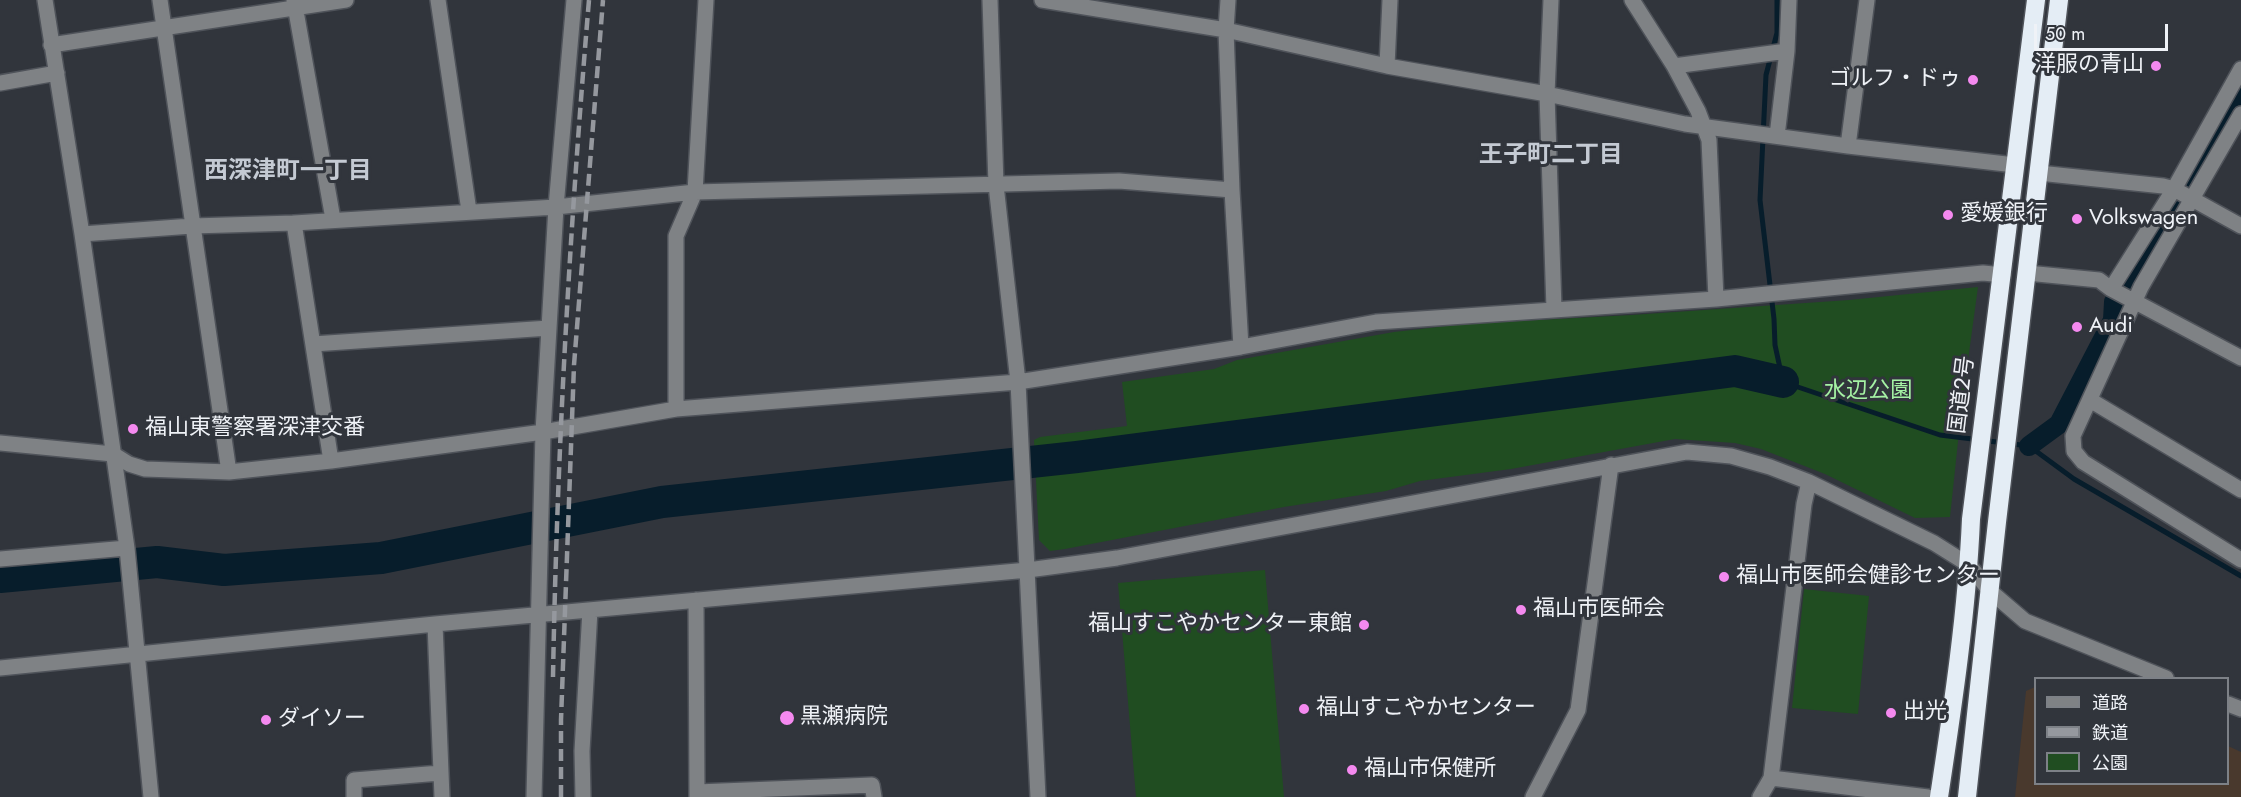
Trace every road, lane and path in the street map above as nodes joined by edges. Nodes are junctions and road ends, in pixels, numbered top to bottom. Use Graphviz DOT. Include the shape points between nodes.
graph roads {
  1 [pos="45,0"];
  2 [pos="160,0"];
  3 [pos="346,0"];
  4 [pos="438,0"];
  5 [pos="574,0"];
  6 [pos="706,0"];
  7 [pos="990,0"];
  8 [pos="1042,0"];
  9 [pos="1228,0"];
  10 [pos="1390,0"];
  11 [pos="1551,0"];
  12 [pos="1632,0"];
  13 [pos="1789,0"];
  14 [pos="1867,0"];
  15 [pos="2036,0"];
  16 [pos="2060,0"];
  17 [pos="294,4"];
  18 [pos="164,27"];
  19 [pos="1226,30"];
  20 [pos="51,45"];
  21 [pos="1787,51"];
  22 [pos="1387,66"];
  23 [pos="1674,66"];
  24 [pos="2241,69"];
  25 [pos="57,74"];
  26 [pos="0,83"];
  27 [pos="1546,94"];
  28 [pos="2241,114"];
  29 [pos="1704,127"];
  30 [pos="1777,136"];
  31 [pos="1848,146"];
  32 [pos="2016,165"];
  33 [pos="2039,173"];
  34 [pos="996,185"];
  35 [pos="1232,190"];
  36 [pos="696,192"];
  37 [pos="2183,194"];
  38 [pos="556,207"];
  39 [pos="469,211"];
  40 [pos="333,219"];
  41 [pos="294,223"];
  42 [pos="192,226"];
  43 [pos="2241,226"];
  44 [pos="82,234"];
  45 [pos="2027,273"];
  46 [pos="2003,275"];
  47 [pos="2121,294"];
  48 [pos="1716,299"];
  49 [pos="1554,309"];
  50 [pos="549,328"];
  51 [pos="313,344"];
  52 [pos="1241,347"];
  53 [pos="2241,358"];
  54 [pos="1018,382"];
  55 [pos="2090,400"];
  56 [pos="676,409"];
  57 [pos="543,432"];
  58 [pos="0,444"];
  59 [pos="113,453"];
  60 [pos="331,461"];
  61 [pos="1611,465"];
  62 [pos="228,472"];
  63 [pos="1809,483"];
  64 [pos="2241,490"];
  65 [pos="128,550"];
  66 [pos="0,559"];
  67 [pos="2241,560"];
  68 [pos="1969,565"];
  69 [pos="1028,570"];
  70 [pos="1990,591"];
  71 [pos="696,600"];
  72 [pos="590,610"];
  73 [pos="537,615"];
  74 [pos="435,624"];
  75 [pos="138,653"];
  76 [pos="0,668"];
  77 [pos="2164,677"];
  78 [pos="440,773"];
  79 [pos="1771,778"];
  80 [pos="697,794"];
  81 [pos="151,797"];
  82 [pos="354,797"];
  83 [pos="442,797"];
  84 [pos="534,797"];
  85 [pos="584,797"];
  86 [pos="874,797"];
  87 [pos="1038,797"];
  88 [pos="1533,797"];
  89 [pos="1760,797"];
  90 [pos="1928,797"];
  91 [pos="1939,797"];
  92 [pos="1967,797"];
  1 -- 20 [label="street"];
  2 -- 18 [label="street"];
  3 -- 17 [label="street"];
  4 -- 39 [label="street"];
  5 -- 38 [label="street"];
  6 -- 36 [label="street"];
  7 -- 34 [label="street"];
  8 -- 19 [label="street"];
  9 -- 19 [label="street"];
  10 -- 22 [label="street"];
  11 -- 27 [label="street"];
  12 -- 23 [label="street"];
  13 -- 21 [label="street"];
  14 -- 31 [label="street"];
  15 -- 32 [label="highway, 国道2号"];
  16 -- 33 [label="highway"];
  17 -- 18 [label="street"];
  17 -- 40 [label="street"];
  18 -- 20 [label="street"];
  18 -- 42 [label="street"];
  19 -- 22 [label="street"];
  19 -- 35 [label="street"];
  20 -- 25 [label="street"];
  21 -- 23 [label="street"];
  21 -- 30 [label="street"];
  22 -- 27 [label="street"];
  23 -- 29 [label="street"];
  24 -- 37 [label="street"];
  25 -- 26 [label="street"];
  25 -- 44 [label="street"];
  27 -- 29 [label="street"];
  27 -- 49 [label="street"];
  28 -- 37 [label="street"];
  29 -- 30 [label="street"];
  29 -- 48 [label="street" via="1709,140"];
  30 -- 31 [label="street"];
  31 -- 32 [label="street"];
  32 -- 46 [label="highway, 国道2号"];
  33 -- 37 [label="street" via="2163,186"];
  33 -- 45 [label="highway"];
  34 -- 35 [label="street" via="1119,181"];
  34 -- 36 [label="street"];
  34 -- 54 [label="street"];
  35 -- 52 [label="street"];
  36 -- 38 [label="street"];
  36 -- 56 [label="street" via="676,236"];
  37 -- 43 [label="street"];
  37 -- 47 [label="street"];
  37 -- 47 [label="street" via="2141,287"];
  38 -- 39 [label="street"];
  38 -- 50 [label="street"];
  39 -- 40 [label="street"];
  40 -- 41 [label="street"];
  41 -- 42 [label="street"];
  41 -- 51 [label="street"];
  42 -- 44 [label="street"];
  42 -- 62 [label="street"];
  44 -- 59 [label="street"];
  45 -- 47 [label="street" via="2099,279"];
  45 -- 70 [label="highway"];
  46 -- 48 [label="street" via="1983,273"];
  46 -- 68 [label="highway, 国道2号" via="1971,519"];
  47 -- 53 [label="street"];
  47 -- 55 [label="street"];
  48 -- 49 [label="street"];
  49 -- 52 [label="street" via="1376,322"];
  50 -- 51 [label="street"];
  50 -- 57 [label="street"];
  51 -- 60 [label="street"];
  52 -- 54 [label="street"];
  54 -- 56 [label="street"];
  54 -- 69 [label="street"];
  55 -- 64 [label="street"];
  55 -- 67 [label="street" via="2073,436 2074,451 2083,462"];
  56 -- 57 [label="street"];
  57 -- 60 [label="street"];
  57 -- 73 [label="street"];
  58 -- 59 [label="street"];
  59 -- 62 [label="street" via="146,469"];
  59 -- 65 [label="street"];
  60 -- 62 [label="street"];
  61 -- 63 [label="street" via="1687,452 1731,456"];
  61 -- 69 [label="street" via="1128,556"];
  61 -- 88 [label="street" via="1578,710"];
  63 -- 68 [label="street" via="1934,543"];
  63 -- 79 [label="street"];
  65 -- 66 [label="street"];
  65 -- 75 [label="street"];
  68 -- 70 [label="street"];
  68 -- 91 [label="highway, 国道2号"];
  69 -- 71 [label="street"];
  69 -- 87 [label="street"];
  70 -- 77 [label="street" via="2025,621"];
  70 -- 92 [label="highway"];
  71 -- 72 [label="street"];
  71 -- 80 [label="street"];
  72 -- 73 [label="street"];
  72 -- 85 [label="street" via="582,751"];
  73 -- 74 [label="street"];
  73 -- 84 [label="street"];
  74 -- 75 [label="street"];
  74 -- 78 [label="street"];
  75 -- 76 [label="street"];
  75 -- 81 [label="street"];
  78 -- 82 [label="street" via="354,780"];
  78 -- 83 [label="street"];
  79 -- 89 [label="street"];
  79 -- 90 [label="street"];
  80 -- 86 [label="street" via="872,785"];
}
